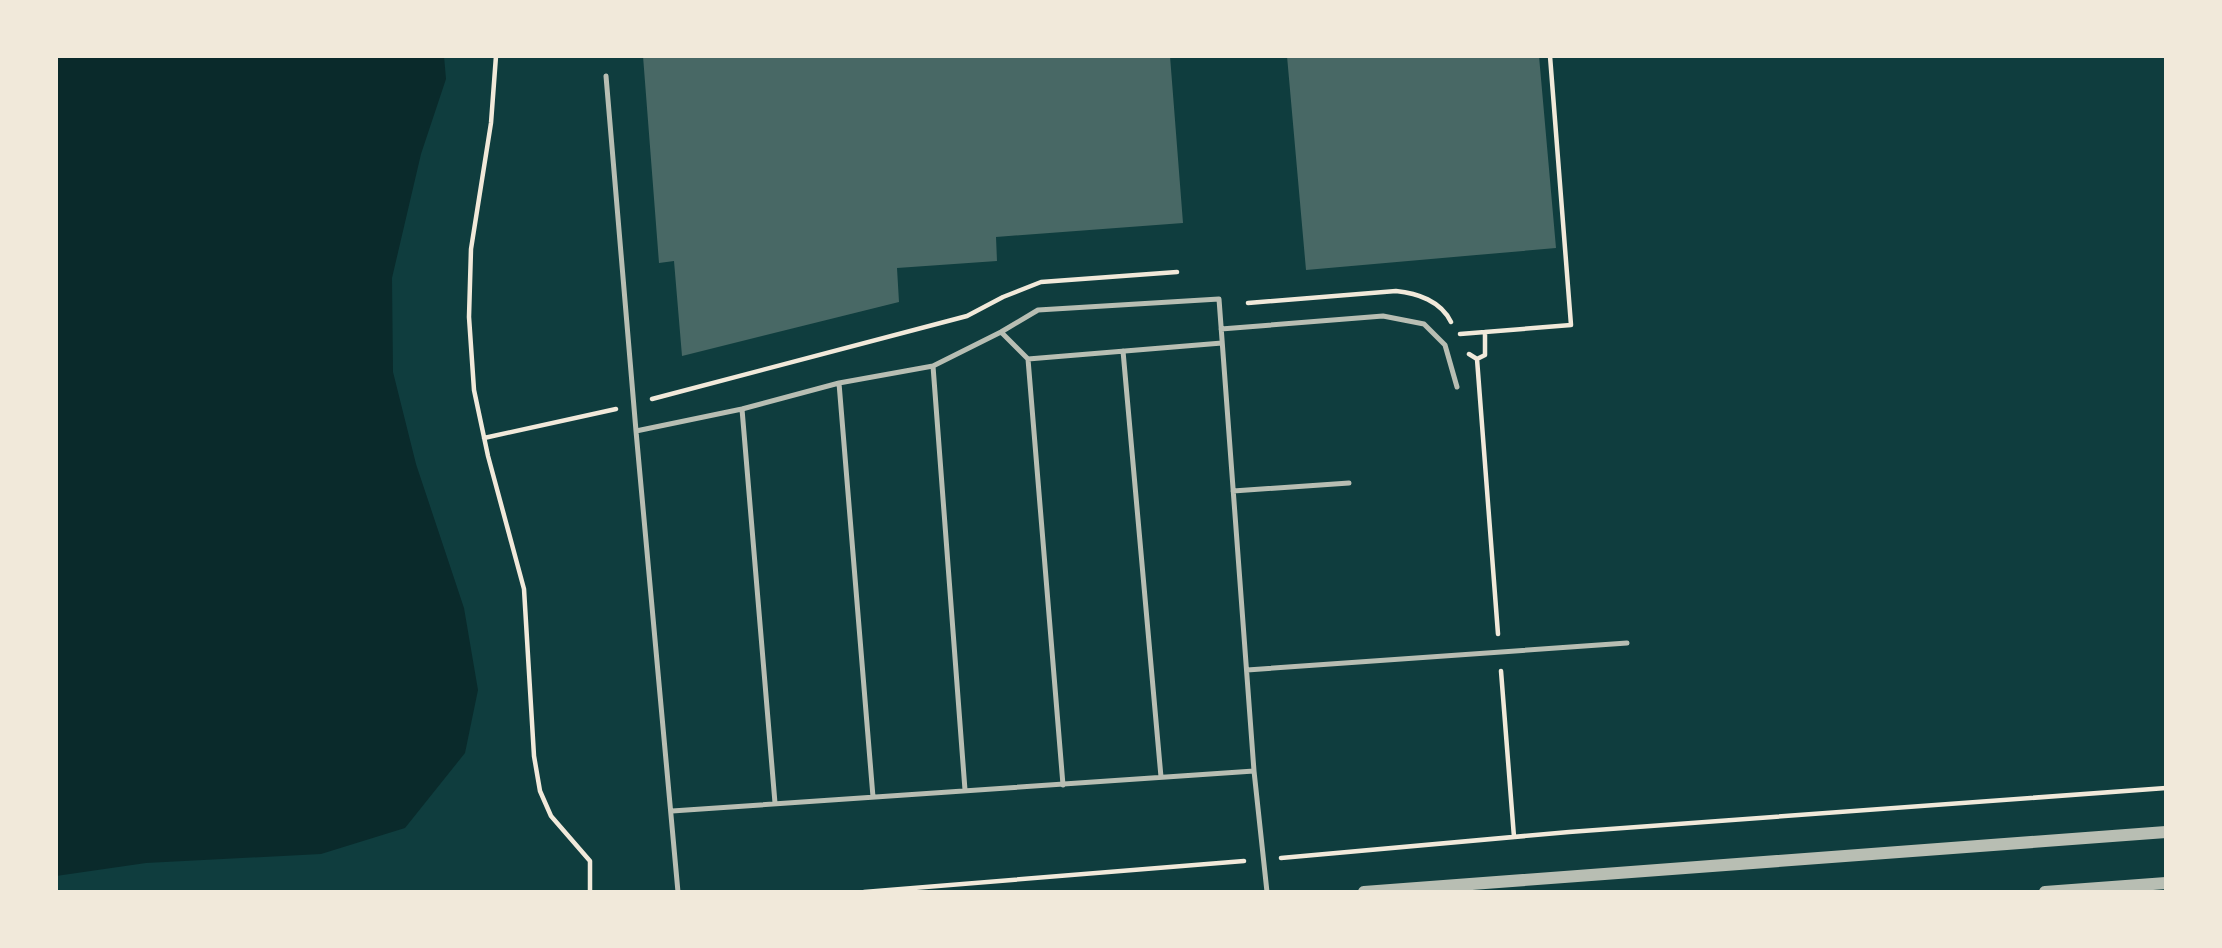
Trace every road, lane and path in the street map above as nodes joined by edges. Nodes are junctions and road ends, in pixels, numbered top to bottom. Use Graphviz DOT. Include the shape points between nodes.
graph roads {
  1 [pos="496,56"];
  2 [pos="1550,56"];
  3 [pos="606,76"];
  4 [pos="1177,272"];
  5 [pos="1248,303"];
  6 [pos="1221,329"];
  7 [pos="1002,332"];
  8 [pos="1485,332"];
  9 [pos="1222,343"];
  10 [pos="1464,349"];
  11 [pos="1123,351"];
  12 [pos="1028,359"];
  13 [pos="1477,359"];
  14 [pos="933,366"];
  15 [pos="839,383"];
  16 [pos="1457,387"];
  17 [pos="634,404"];
  18 [pos="742,409"];
  19 [pos="636,431"];
  20 [pos="484,438"];
  21 [pos="1349,483"];
  22 [pos="1233,491"];
  23 [pos="1627,643"];
  24 [pos="1499,652"];
  25 [pos="1247,670"];
  26 [pos="1254,771"];
  27 [pos="1161,777"];
  28 [pos="1063,785"];
  29 [pos="2166,788"];
  30 [pos="965,790"];
  31 [pos="873,797"];
  32 [pos="775,803"];
  33 [pos="672,811"];
  34 [pos="2166,832"];
  35 [pos="1514,837"];
  36 [pos="1263,860"];
  37 [pos="2166,883"];
  38 [pos="590,892"];
  39 [pos="678,892"];
  40 [pos="864,892"];
  41 [pos="1267,892"];
  42 [pos="1364,892"];
  43 [pos="2045,892"];
  1 -- 20 [label="path" via="491,123 471,249 474,390"];
  2 -- 8 [label="path" via="1571,325"];
  3 -- 17 [label="lane"];
  4 -- 17 [label="path" via="1041,282 967,316"];
  5 -- 8 [label="path" via="1411,292 1448,316 1458,336"];
  6 -- 7 [label="lane" via="1219,299 1038,310"];
  6 -- 9 [label="lane"];
  6 -- 16 [label="lane" via="1375,316 1424,324 1445,345"];
  7 -- 12 [label="lane"];
  7 -- 14 [label="lane"];
  8 -- 13 [label="path" via="1485,355"];
  9 -- 11 [label="lane"];
  9 -- 22 [label="lane"];
  10 -- 13 [label="path"];
  11 -- 12 [label="lane"];
  11 -- 27 [label="lane"];
  12 -- 28 [label="lane"];
  13 -- 24 [label="path"];
  14 -- 15 [label="lane"];
  14 -- 30 [label="lane"];
  15 -- 18 [label="lane"];
  15 -- 31 [label="lane"];
  17 -- 19 [label="lane"];
  17 -- 20 [label="path"];
  18 -- 19 [label="lane"];
  18 -- 32 [label="lane"];
  19 -- 33 [label="lane"];
  20 -- 38 [label="path" via="524,589 540,791 551,816 590,861"];
  21 -- 22 [label="lane"];
  22 -- 25 [label="lane"];
  23 -- 24 [label="lane"];
  24 -- 25 [label="lane"];
  24 -- 35 [label="path"];
  25 -- 26 [label="lane"];
  26 -- 27 [label="lane"];
  26 -- 36 [label="lane"];
  27 -- 28 [label="lane"];
  28 -- 30 [label="lane"];
  29 -- 35 [label="path"];
  30 -- 31 [label="lane"];
  31 -- 32 [label="lane"];
  32 -- 33 [label="lane"];
  33 -- 39 [label="lane"];
  34 -- 42 [label="street"];
  35 -- 36 [label="path"];
  36 -- 40 [label="path"];
  36 -- 41 [label="lane"];
  37 -- 43 [label="street"];
}
